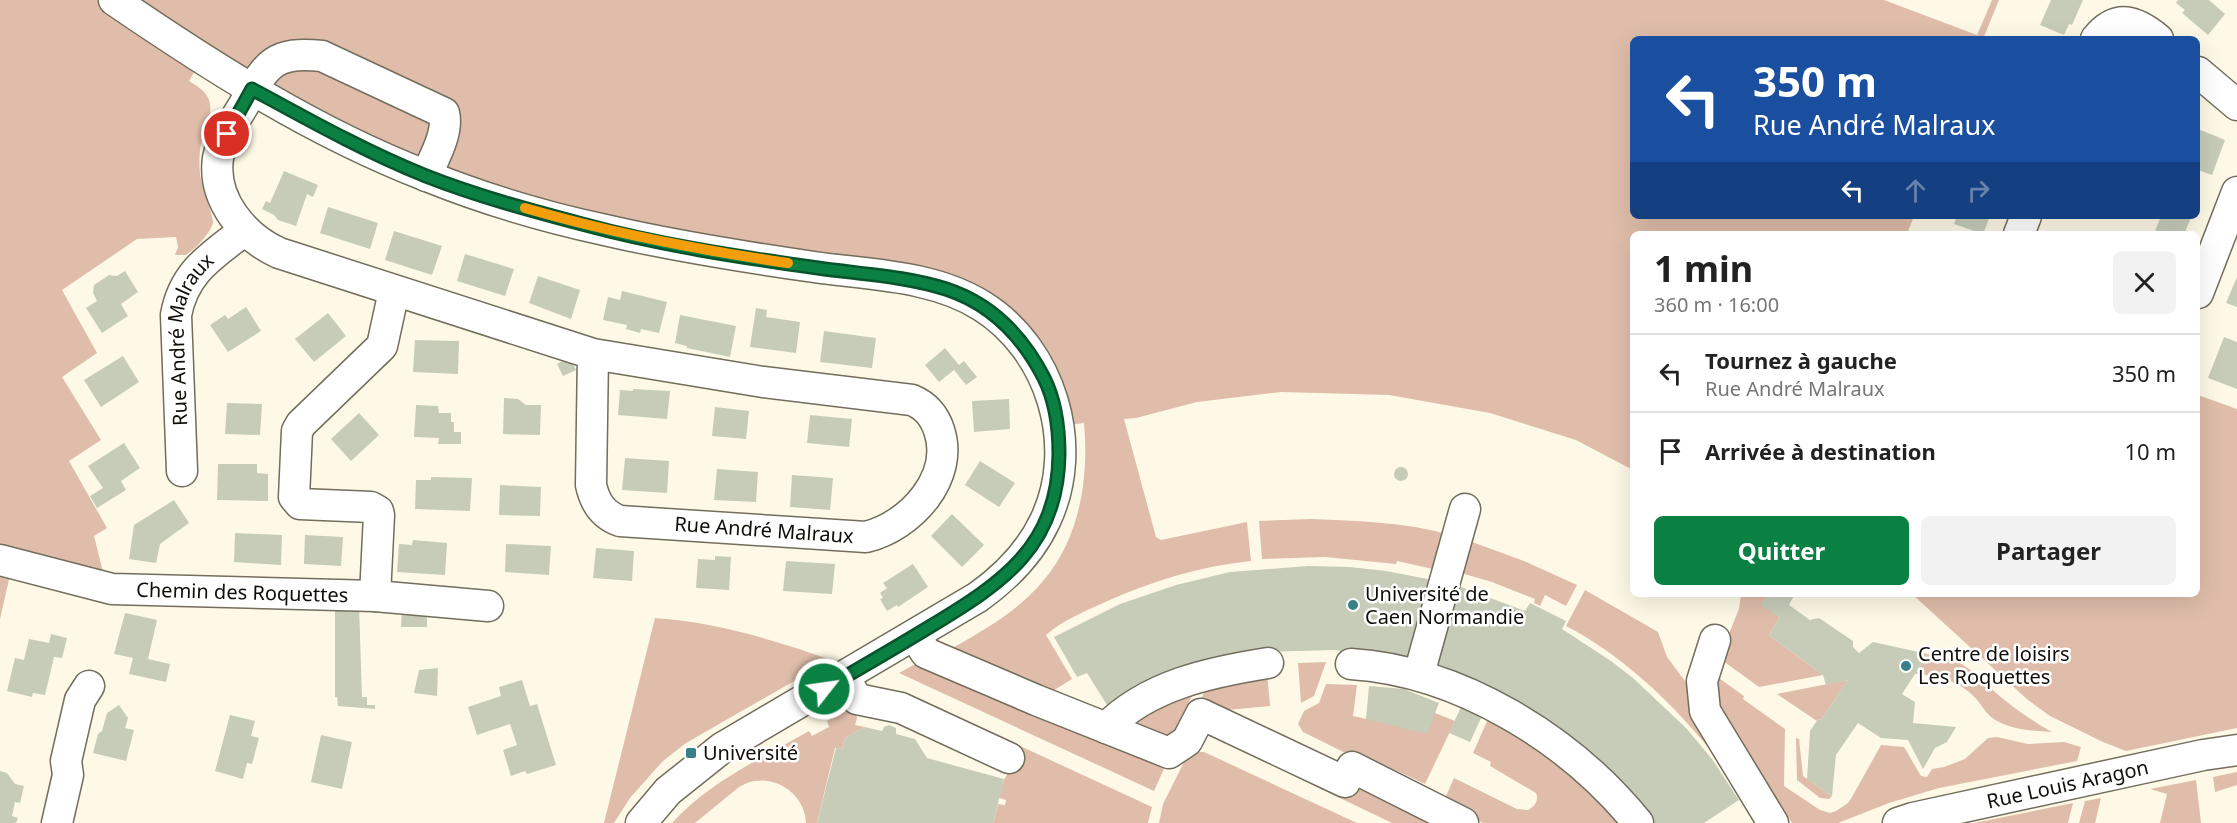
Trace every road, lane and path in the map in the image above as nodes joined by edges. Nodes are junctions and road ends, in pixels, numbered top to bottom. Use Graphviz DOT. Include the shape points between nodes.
graph roads {
  1 [pos="114,0"];
  2 [pos="2099,36"];
  3 [pos="2154,36"];
  4 [pos="2200,74"];
  5 [pos="252,89"];
  6 [pos="2237,105"];
  7 [pos="426,176"];
  8 [pos="2237,192"];
  9 [pos="245,230"];
  10 [pos="2200,288"];
  11 [pos="394,291"];
  12 [pos="593,354"];
  13 [pos="182,471"];
  14 [pos="1465,509"];
  15 [pos="0,560"];
  16 [pos="375,596"];
  17 [pos="488,606"];
  18 [pos="915,636"];
  19 [pos="1715,640"];
  20 [pos="1268,663"];
  21 [pos="1351,664"];
  22 [pos="1419,674"];
  23 [pos="844,677"];
  24 [pos="89,686"];
  25 [pos="1106,728"];
  26 [pos="2237,750"];
  27 [pos="1009,758"];
  28 [pos="57,823"];
  29 [pos="641,823"];
  30 [pos="1463,823"];
  31 [pos="1638,823"];
  32 [pos="1773,823"];
  33 [pos="1898,823"];
  1 -- 5 [label="street"];
  2 -- 3 [label="street" via="2111,26 2130,22"];
  4 -- 6 [label="street"];
  5 -- 7 [label="street" via="375,154"];
  5 -- 7 [label="street, Rue André Malraux" via="270,65 292,54 304,54 322,56 437,108 444,112 446,121"];
  5 -- 9 [label="street, Rue André Malraux" via="227,134 218,169 227,206"];
  7 -- 18 [label="street" via="604,230 717,253 902,279 946,289 984,307 1015,332 1049,388 1059,426 1059,464 1052,502 1038,536 1004,577"];
  8 -- 10 [label="street"];
  9 -- 11 [label="street, Rue André Malraux" via="279,253"];
  9 -- 13 [label="street, Rue André Malraux" via="190,277 178,304"];
  11 -- 12 [label="street, Rue André Malraux"];
  11 -- 16 [label="street" via="382,346 297,431 297,502 375,509 379,515"];
  12 -- 12 [label="street, Rue André Malraux" via="591,486 601,509 620,521 866,537 909,514 931,489 941,468 944,452 938,426 928,410 912,400 763,382"];
  14 -- 22 [label="street"];
  15 -- 16 [label="street, Chemin des Roquettes" via="112,589"];
  16 -- 17 [label="street, Chemin des Roquettes"];
  18 -- 23 [label="street"];
  18 -- 25 [label="street" via="926,653"];
  19 -- 32 [label="street" via="1701,681 1705,711"];
  20 -- 25 [label="street" via="1166,689 1132,706"];
  21 -- 22 [label="street"];
  22 -- 31 [label="street" via="1467,693 1534,730 1582,765"];
  23 -- 27 [label="street" via="857,699 901,708"];
  23 -- 29 [label="street" via="722,748 668,791"];
  24 -- 28 [label="street" via="80,700"];
  25 -- 30 [label="street" via="1169,753 1187,741 1201,714 1345,782 1352,767"];
  26 -- 33 [label="street, Rue Louis Aragon"];
}
